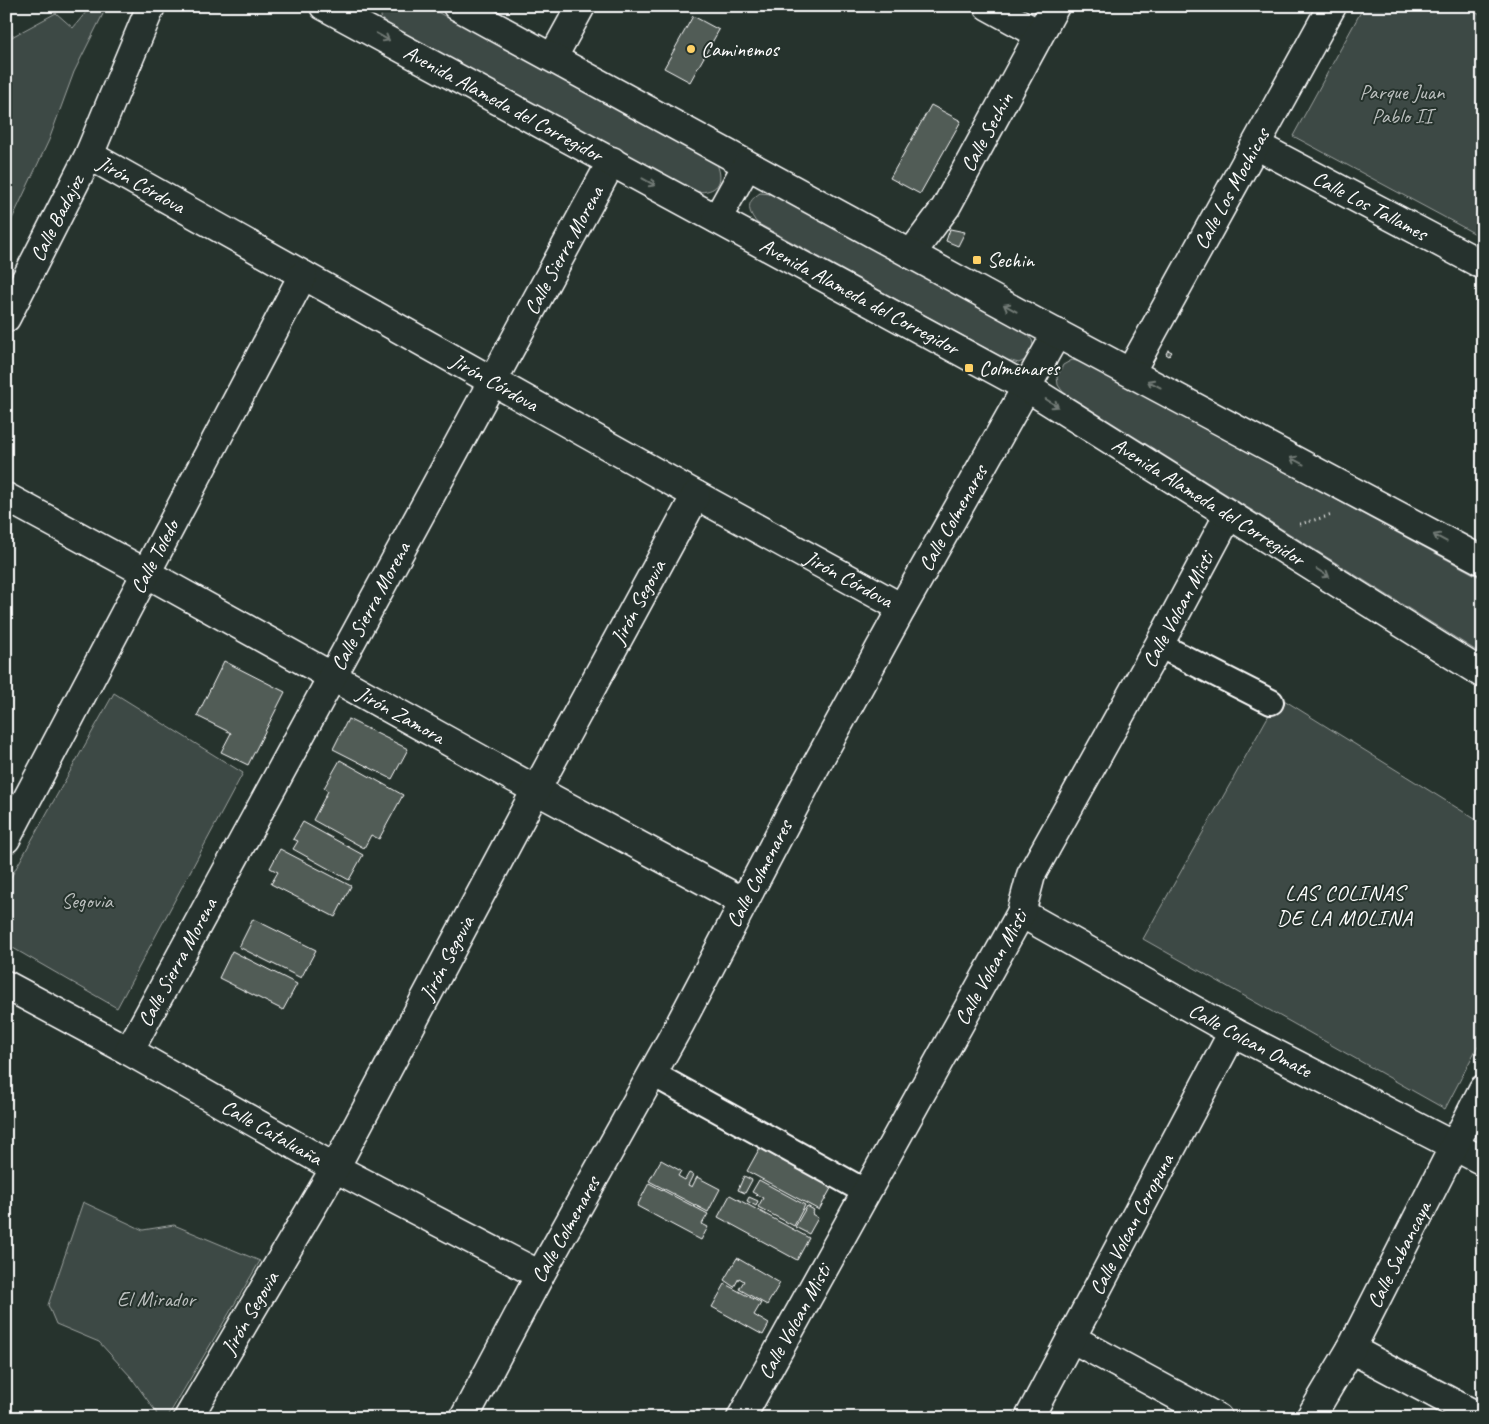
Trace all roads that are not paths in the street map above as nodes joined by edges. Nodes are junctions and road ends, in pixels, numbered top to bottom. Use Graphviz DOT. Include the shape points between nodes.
graph roads {
  1 [pos="151,6"];
  2 [pos="324,6"];
  3 [pos="457,6"];
  4 [pos="581,6"];
  5 [pos="988,6"];
  6 [pos="1055,6"];
  7 [pos="1332,6"];
  8 [pos="356,13"];
  9 [pos="1039,34"];
  10 [pos="553,57"];
  11 [pos="1256,145"];
  12 [pos="89,155"];
  13 [pos="612,161"];
  14 [pos="747,165"];
  15 [pos="717,219"];
  16 [pos="911,254"];
  17 [pos="1483,265"];
  18 [pos="303,275"];
  19 [pos="6,318"];
  20 [pos="1058,333"];
  21 [pos="1131,371"];
  22 [pos="491,381"];
  23 [pos="1028,388"];
  24 [pos="696,495"];
  25 [pos="6,498"];
  26 [pos="1229,514"];
  27 [pos="1483,561"];
  28 [pos="146,573"];
  29 [pos="902,608"];
  30 [pos="1159,644"];
  31 [pos="1483,674"];
  32 [pos="331,677"];
  33 [pos="1270,702"];
  34 [pos="536,790"];
  35 [pos="6,839"];
  36 [pos="744,902"];
  37 [pos="1021,913"];
  38 [pos="6,985"];
  39 [pos="1233,1032"];
  40 [pos="129,1051"];
  41 [pos="653,1074"];
  42 [pos="1483,1089"];
  43 [pos="1453,1145"];
  44 [pos="1483,1161"];
  45 [pos="335,1168"];
  46 [pos="866,1192"];
  47 [pos="540,1275"];
  48 [pos="1071,1338"];
  49 [pos="1351,1349"];
  50 [pos="474,1415"];
  51 [pos="188,1418"];
  52 [pos="742,1418"];
  53 [pos="1029,1418"];
  54 [pos="1218,1418"];
  55 [pos="1310,1418"];
  56 [pos="1482,1418"];
  1 -- 12 [label="street, Calle Badajoz"];
  2 -- 8 [label="street, Avenida Alameda del Corregidor"];
  3 -- 10 [label="street"];
  4 -- 10 [label="street"];
  5 -- 9 [label="street"];
  6 -- 9 [label="street, Calle Sechin"];
  7 -- 11 [label="street, Calle Los Mochicas"];
  8 -- 13 [label="street, Avenida Alameda del Corregidor, one-way"];
  9 -- 16 [label="street, Calle Sechin" via="946,207"];
  10 -- 14 [label="street"];
  11 -- 17 [label="street, Calle Los Tallames"];
  11 -- 21 [label="street, Calle Los Mochicas"];
  12 -- 18 [label="street, Jirón Córdova"];
  12 -- 19 [label="street, Calle Badajoz"];
  13 -- 15 [label="street, Avenida Alameda del Corregidor, one-way"];
  13 -- 22 [label="street, Calle Sierra Morena"];
  14 -- 15 [label="street"];
  14 -- 16 [label="street"];
  15 -- 23 [label="street, Avenida Alameda del Corregidor"];
  20 -- 16 [label="street, one-way"];
  18 -- 22 [label="street, Jirón Córdova"];
  18 -- 28 [label="street, Calle Toledo"];
  20 -- 21 [label="street"];
  20 -- 23 [label="street, Calle Colmenares"];
  27 -- 21 [label="street, one-way"];
  22 -- 24 [label="street, Jirón Córdova"];
  22 -- 32 [label="street, Calle Sierra Morena"];
  23 -- 26 [label="street, Avenida Alameda del Corregidor, one-way"];
  23 -- 29 [label="street, Calle Colmenares"];
  24 -- 29 [label="street, Jirón Córdova"];
  24 -- 34 [label="street, Jirón Segovia"];
  25 -- 28 [label="street, Jirón Zamora"];
  26 -- 30 [label="street, Calle Volcan Misti"];
  26 -- 31 [label="street, Avenida Alameda del Corregidor, one-way"];
  28 -- 32 [label="street, Jirón Zamora"];
  28 -- 35 [label="street, Calle Toledo"];
  29 -- 36 [label="street, Calle Colmenares"];
  30 -- 33 [label="street"];
  30 -- 37 [label="street, Calle Volcan Misti" via="1031,875"];
  32 -- 34 [label="street, Jirón Zamora"];
  32 -- 40 [label="street, Calle Sierra Morena"];
  34 -- 36 [label="street, Jirón Zamora"];
  34 -- 45 [label="street, Jirón Segovia"];
  36 -- 41 [label="street, Calle Colmenares"];
  37 -- 39 [label="street, Calle Colcan Omate"];
  37 -- 46 [label="street, Calle Volcan Misti"];
  38 -- 40 [label="street, Calle Cataluaña"];
  39 -- 43 [label="street, Calle Colcan Omate"];
  39 -- 48 [label="street, Calle Volcan Coropuna"];
  40 -- 45 [label="street, Calle Cataluaña"];
  41 -- 46 [label="street"];
  41 -- 47 [label="street, Calle Colmenares"];
  42 -- 43 [label="street, Calle Sabancaya"];
  43 -- 44 [label="street, Calle Colcan Omate"];
  43 -- 49 [label="street, Calle Sabancaya"];
  45 -- 47 [label="street, Calle Cataluaña"];
  45 -- 51 [label="street, Jirón Segovia"];
  46 -- 52 [label="street, Calle Volcan Misti"];
  47 -- 50 [label="street, Calle Colmenares"];
  48 -- 53 [label="street, Calle Volcan Coropuna"];
  48 -- 54 [label="street"];
  49 -- 55 [label="street, Calle Sabancaya"];
  49 -- 56 [label="street"];
}
